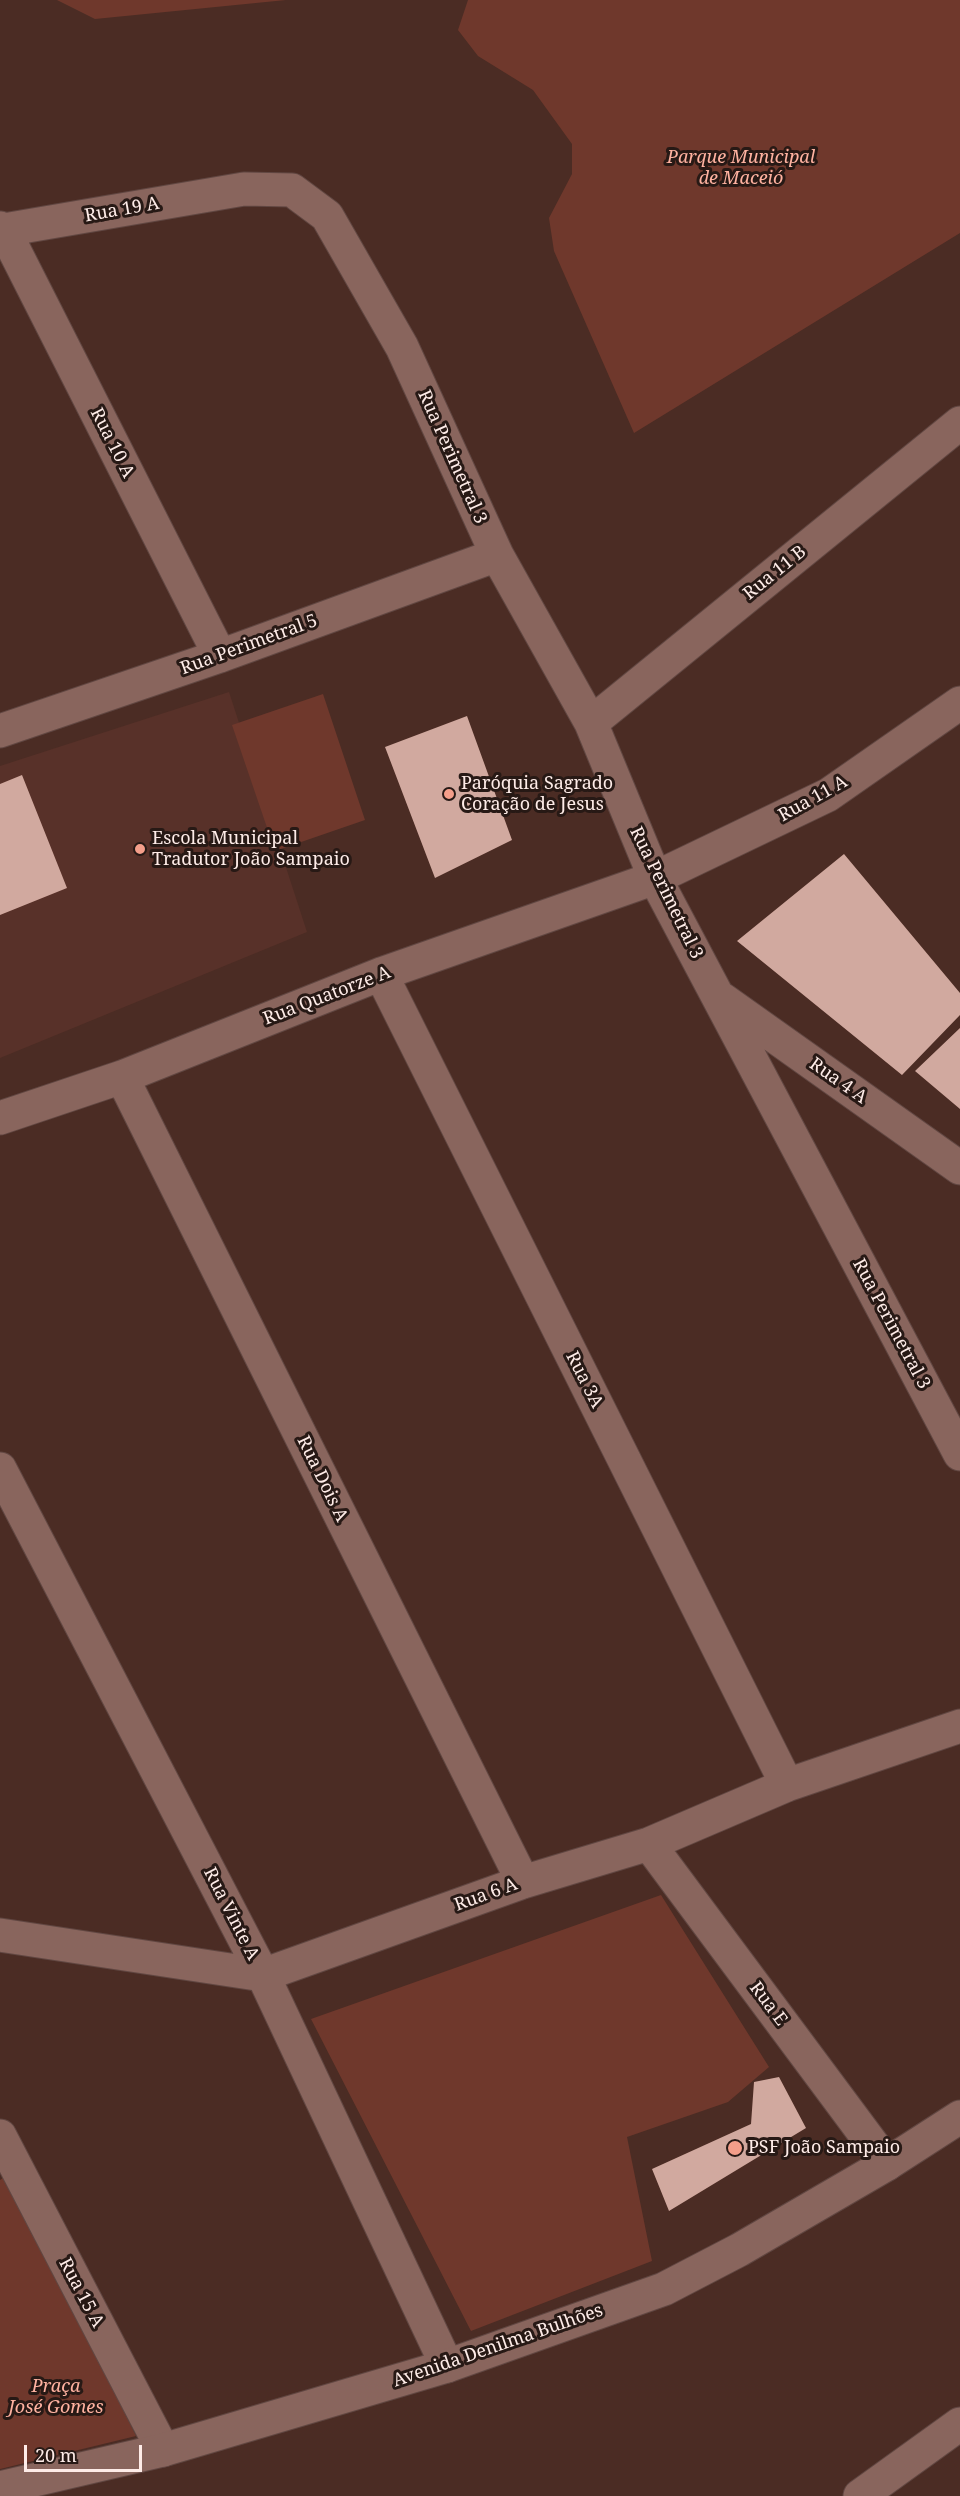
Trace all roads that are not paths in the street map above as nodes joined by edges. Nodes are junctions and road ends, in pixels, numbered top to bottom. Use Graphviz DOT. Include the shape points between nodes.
graph roads {
  1 [pos="244,189"];
  2 [pos="2,229"];
  3 [pos="960,423"];
  4 [pos="497,555"];
  5 [pos="220,656"];
  6 [pos="960,703"];
  7 [pos="591,723"];
  8 [pos="0,731"];
  9 [pos="655,878"];
  10 [pos="381,974"];
  11 [pos="716,994"];
  12 [pos="122,1077"];
  13 [pos="0,1118"];
  14 [pos="960,1168"];
  15 [pos="960,1454"];
  16 [pos="0,1469"];
  17 [pos="960,1726"];
  18 [pos="786,1785"];
  19 [pos="649,1844"];
  20 [pos="523,1882"];
  21 [pos="0,1935"];
  22 [pos="264,1975"];
  23 [pos="960,2117"];
  24 [pos="3,2148"];
  25 [pos="887,2163"];
  26 [pos="447,2366"];
  27 [pos="960,2424"];
  28 [pos="163,2450"];
  29 [pos="0,2488"];
  30 [pos="860,2496"];
  1 -- 2 [label="street, Rua 19 A"];
  1 -- 4 [label="street, Rua Perimetral 3" via="292,190 327,216 402,347"];
  2 -- 5 [label="street, Rua 10 A"];
  3 -- 7 [label="street, Rua 11 B"];
  4 -- 5 [label="street, Rua Perimetral 5"];
  4 -- 7 [label="street, Rua Perimetral 3"];
  5 -- 8 [label="street, Rua Perimetral 5"];
  6 -- 9 [label="street, Rua 11 A" via="828,795"];
  7 -- 9 [label="street, Rua Perimetral 3"];
  9 -- 10 [label="street, Rua Quatorze A"];
  9 -- 11 [label="street, Rua Perimetral 3"];
  10 -- 12 [label="street, Rua Quatorze A"];
  10 -- 18 [label="street, Rua 3A"];
  11 -- 14 [label="street, Rua 4 A"];
  11 -- 15 [label="street, Rua Perimetral 3"];
  12 -- 13 [label="street, Rua Quatorze A"];
  12 -- 20 [label="street, Rua Dois A"];
  16 -- 22 [label="street, Rua Vinte A"];
  17 -- 18 [label="street, Rua 6 A"];
  18 -- 19 [label="street, Rua 6 A"];
  19 -- 20 [label="street, Rua 6 A"];
  19 -- 25 [label="street, Rua E"];
  20 -- 22 [label="street, Rua 6 A"];
  21 -- 22 [label="street, Rua 6 A"];
  22 -- 26 [label="street, Rua Vinte A"];
  23 -- 25 [label="street, Avenida Denilma Bulhões"];
  24 -- 28 [label="street, Rua 15 A"];
  25 -- 26 [label="street, Avenida Denilma Bulhões" via="664,2289"];
  26 -- 28 [label="street, Avenida Denilma Bulhões"];
  27 -- 30 [label="street"];
  28 -- 29 [label="street, Avenida Denilma Bulhões"];
}
